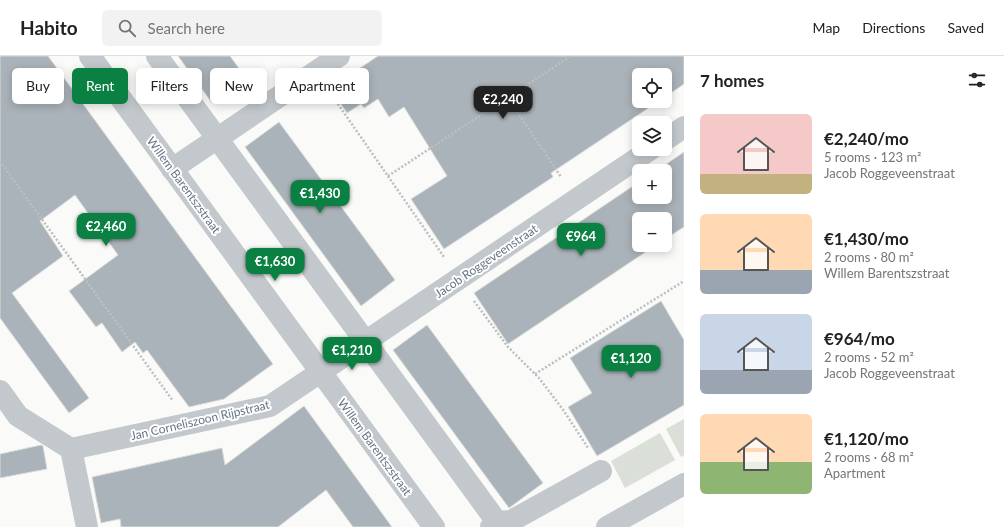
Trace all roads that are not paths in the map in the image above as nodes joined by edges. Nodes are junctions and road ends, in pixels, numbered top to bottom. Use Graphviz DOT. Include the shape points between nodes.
graph roads {
  1 [pos="90,56"];
  2 [pos="157,56"];
  3 [pos="339,56"];
  4 [pos="684,127"];
  5 [pos="672,135"];
  6 [pos="217,138"];
  7 [pos="641,156"];
  8 [pos="172,169"];
  9 [pos="365,342"];
  10 [pos="320,372"];
  11 [pos="0,391"];
  12 [pos="71,449"];
  13 [pos="600,471"];
  14 [pos="684,484"];
  15 [pos="494,525"];
  16 [pos="87,527"];
  17 [pos="434,527"];
  18 [pos="607,527"];
  1 -- 8 [label="street, Willem Barentszstraat"];
  2 -- 6 [label="street"];
  3 -- 6 [label="street"];
  4 -- 5 [label="street"];
  6 -- 8 [label="street"];
  6 -- 9 [label="street"];
  7 -- 9 [label="street, Jacob Roggeveenstraat"];
  8 -- 10 [label="street, Willem Barentszstraat"];
  9 -- 10 [label="street, Jacob Roggeveenstraat"];
  9 -- 15 [label="street" via="491,517"];
  10 -- 12 [label="street, Jan Corneliszoon Rijpstraat" via="270,406"];
  10 -- 17 [label="street, Willem Barentszstraat"];
  11 -- 12 [label="street" via="18,416"];
  12 -- 16 [label="street"];
  13 -- 15 [label="street" via="511,521"];
  14 -- 18 [label="street"];
}
